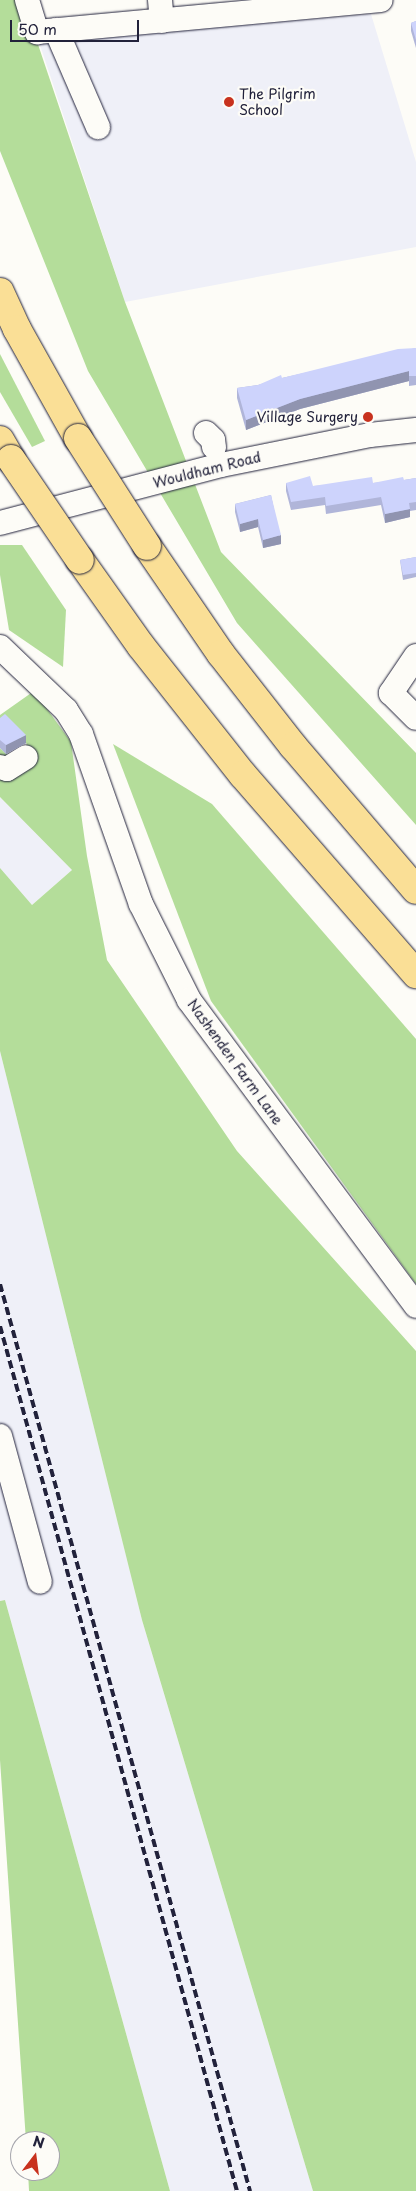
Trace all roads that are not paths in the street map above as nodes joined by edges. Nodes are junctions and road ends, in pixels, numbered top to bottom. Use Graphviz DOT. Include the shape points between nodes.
graph roads {
  1 [pos="27,0"];
  2 [pos="381,0"];
  3 [pos="267,6"];
  4 [pos="161,10"];
  5 [pos="46,31"];
  6 [pos="98,127"];
  7 [pos="0,292"];
  8 [pos="416,430"];
  9 [pos="5,450"];
  10 [pos="0,523"];
  11 [pos="0,647"];
  12 [pos="416,656"];
  13 [pos="416,718"];
  14 [pos="26,757"];
  15 [pos="0,767"];
  16 [pos="416,890"];
  17 [pos="416,974"];
  18 [pos="416,1306"];
  19 [pos="0,1436"];
  20 [pos="40,1582"];
  1 -- 5 [label="street"];
  2 -- 3 [label="street"];
  3 -- 4 [label="street"];
  4 -- 5 [label="street"];
  5 -- 6 [label="street"];
  7 -- 16 [label="highway, bridge" via="78,438 221,654"];
  8 -- 10 [label="street, Wouldham Road" via="370,435 221,465"];
  9 -- 17 [label="highway, bridge" via="141,646 244,775"];
  11 -- 18 [label="street, Nashenden Farm Lane" via="66,710 81,734 141,904 189,1000"];
  12 -- 13 [label="street" via="391,693"];
  14 -- 15 [label="street" via="7,769"];
  19 -- 20 [label="street"];
}
